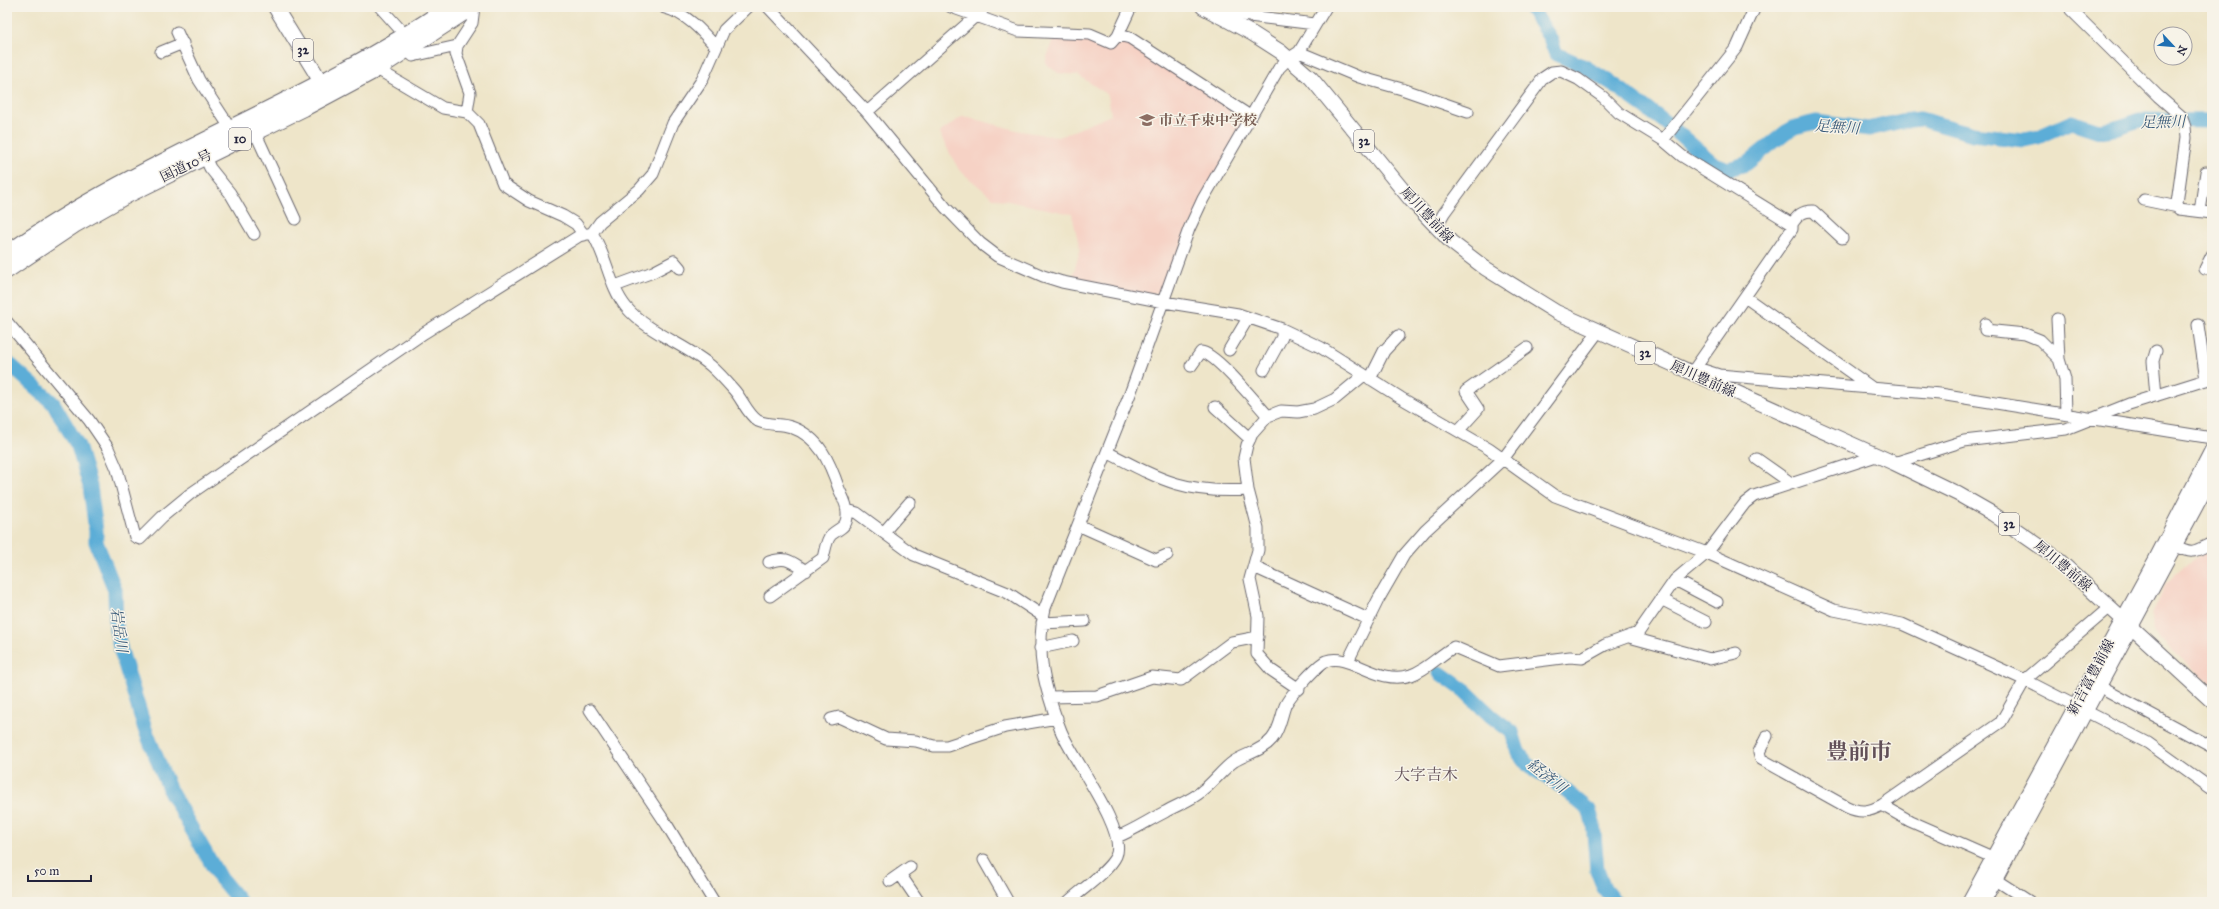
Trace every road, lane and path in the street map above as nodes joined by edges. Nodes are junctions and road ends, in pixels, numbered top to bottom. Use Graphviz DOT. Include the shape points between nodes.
graph roads {
  1 [pos="275,7"];
  2 [pos="380,7"];
  3 [pos="449,7"];
  4 [pos="473,7"];
  5 [pos="748,7"];
  6 [pos="768,7"];
  7 [pos="951,7"];
  8 [pos="986,7"];
  9 [pos="1131,7"];
  10 [pos="1203,7"];
  11 [pos="1326,7"];
  12 [pos="1755,7"];
  13 [pos="2070,7"];
  14 [pos="665,8"];
  15 [pos="978,16"];
  16 [pos="1220,16"];
  17 [pos="1315,24"];
  18 [pos="177,32"];
  19 [pos="1118,35"];
  20 [pos="182,43"];
  21 [pos="406,43"];
  22 [pos="457,46"];
  23 [pos="716,47"];
  24 [pos="161,52"];
  25 [pos="1294,56"];
  26 [pos="377,69"];
  27 [pos="325,89"];
  28 [pos="467,112"];
  29 [pos="868,112"];
  30 [pos="1468,112"];
  31 [pos="1250,116"];
  32 [pos="231,129"];
  33 [pos="255,132"];
  34 [pos="1663,140"];
  35 [pos="205,157"];
  36 [pos="2206,172"];
  37 [pos="2144,200"];
  38 [pos="2178,207"];
  39 [pos="2200,211"];
  40 [pos="2212,213"];
  41 [pos="295,219"];
  42 [pos="1792,224"];
  43 [pos="1436,226"];
  44 [pos="254,234"];
  45 [pos="588,234"];
  46 [pos="1842,238"];
  47 [pos="7,254"];
  48 [pos="2212,256"];
  49 [pos="680,268"];
  50 [pos="2205,269"];
  51 [pos="7,270"];
  52 [pos="615,286"];
  53 [pos="1745,297"];
  54 [pos="1164,302"];
  55 [pos="1248,318"];
  56 [pos="2057,319"];
  57 [pos="7,322"];
  58 [pos="1986,324"];
  59 [pos="2198,325"];
  60 [pos="1282,329"];
  61 [pos="1598,332"];
  62 [pos="1398,336"];
  63 [pos="1528,348"];
  64 [pos="1229,350"];
  65 [pos="2156,351"];
  66 [pos="2059,359"];
  67 [pos="1191,366"];
  68 [pos="1264,370"];
  69 [pos="1694,371"];
  70 [pos="1367,377"];
  71 [pos="2209,379"];
  72 [pos="1871,387"];
  73 [pos="2156,396"];
  74 [pos="1215,406"];
  75 [pos="2066,414"];
  76 [pos="1268,416"];
  77 [pos="2091,418"];
  78 [pos="1458,431"];
  79 [pos="2212,438"];
  80 [pos="1250,439"];
  81 [pos="2212,450"];
  82 [pos="1107,452"];
  83 [pos="1876,456"];
  84 [pos="1503,459"];
  85 [pos="1757,459"];
  86 [pos="1894,463"];
  87 [pos="2212,476"];
  88 [pos="1791,483"];
  89 [pos="1248,490"];
  90 [pos="910,502"];
  91 [pos="847,510"];
  92 [pos="1078,525"];
  93 [pos="884,532"];
  94 [pos="2212,543"];
  95 [pos="2176,546"];
  96 [pos="1707,553"];
  97 [pos="1167,555"];
  98 [pos="769,562"];
  99 [pos="1254,566"];
  100 [pos="806,571"];
  101 [pos="1676,580"];
  102 [pos="770,596"];
  103 [pos="1661,599"];
  104 [pos="1717,602"];
  105 [pos="2110,607"];
  106 [pos="1042,619"];
  107 [pos="1368,619"];
  108 [pos="1085,621"];
  109 [pos="1706,622"];
  110 [pos="2127,622"];
  111 [pos="1630,636"];
  112 [pos="1258,637"];
  113 [pos="1073,641"];
  114 [pos="1040,648"];
  115 [pos="1736,653"];
  116 [pos="1348,661"];
  117 [pos="2025,680"];
  118 [pos="2094,684"];
  119 [pos="1299,689"];
  120 [pos="1050,697"];
  121 [pos="2212,701"];
  122 [pos="2081,709"];
  123 [pos="590,710"];
  124 [pos="1057,718"];
  125 [pos="831,719"];
  126 [pos="1767,736"];
  127 [pos="2212,747"];
  128 [pos="2212,789"];
  129 [pos="1882,805"];
  130 [pos="1117,837"];
  131 [pos="984,860"];
  132 [pos="1999,860"];
  133 [pos="910,868"];
  134 [pos="900,874"];
  135 [pos="1996,880"];
  136 [pos="890,881"];
  137 [pos="1072,899"];
  138 [pos="714,902"];
  139 [pos="919,902"];
  140 [pos="1008,902"];
  141 [pos="1085,902"];
  142 [pos="1969,902"];
  143 [pos="1983,902"];
  144 [pos="2030,902"];
  1 -- 27 [label="main road, 32"];
  2 -- 21 [label="street"];
  3 -- 21 [label="highway, 国道10号 / 10"];
  4 -- 21 [label="highway, 国道10号 / 10"];
  4 -- 22 [label="street" via="472,23"];
  5 -- 23 [label="street" via="724,30"];
  6 -- 29 [label="street"];
  7 -- 15 [label="street"];
  8 -- 15 [label="street"];
  9 -- 19 [label="street"];
  10 -- 16 [label="main road, 犀川豊前線 / 32"];
  11 -- 17 [label="street"];
  12 -- 34 [label="street" via="1737,47"];
  13 -- 38 [label="street" via="2181,116 2186,138"];
  14 -- 23 [label="street" via="673,10 698,27"];
  15 -- 19 [label="street" via="1018,31 1090,34 1112,43"];
  15 -- 29 [label="street"];
  16 -- 17 [label="street" via="1233,14"];
  16 -- 25 [label="main road, 犀川豊前線 / 32"];
  17 -- 25 [label="street"];
  18 -- 20 [label="street"];
  19 -- 31 [label="street" via="1130,38"];
  20 -- 24 [label="street"];
  20 -- 32 [label="street" via="199,80"];
  21 -- 22 [label="street" via="413,56"];
  21 -- 26 [label="highway, 国道10号 / 10"];
  21 -- 27 [label="highway, 国道10号 / 10"];
  22 -- 28 [label="street" via="456,54 470,93"];
  23 -- 45 [label="street" via="702,80 673,123 653,174 639,190"];
  25 -- 30 [label="street" via="1402,88"];
  25 -- 31 [label="street" via="1280,68"];
  25 -- 43 [label="main road, 犀川豊前線 / 32" via="1411,200"];
  26 -- 27 [label="highway, 国道10号 / 10"];
  26 -- 28 [label="street" via="443,108"];
  27 -- 32 [label="highway, 国道10号 / 10"];
  27 -- 33 [label="highway, 国道10号 / 10"];
  28 -- 45 [label="street" via="479,124 503,184 529,201 563,216"];
  29 -- 54 [label="street" via="946,208 989,252 1015,265 1062,282"];
  31 -- 54 [label="street" via="1188,229"];
  32 -- 47 [label="highway, 国道10号 / 10" via="84,204"];
  33 -- 35 [label="highway, 国道10号 / 10"];
  33 -- 41 [label="street"];
  34 -- 42 [label="street" via="1682,156"];
  34 -- 43 [label="street" via="1619,113 1603,97 1578,79 1565,72 1552,72 1539,82"];
  35 -- 44 [label="street"];
  35 -- 51 [label="highway, 国道10号 / 10" via="127,195 74,225"];
  36 -- 39 [label="street"];
  37 -- 38 [label="street"];
  38 -- 39 [label="street"];
  39 -- 40 [label="street"];
  42 -- 46 [label="street" via="1799,214 1813,211"];
  42 -- 53 [label="street" via="1792,230"];
  43 -- 61 [label="main road, 犀川豊前線 / 32" via="1451,242 1510,285 1556,312"];
  45 -- 52 [label="street" via="600,245"];
  45 -- 57 [label="street" via="579,236 411,342 190,494 140,539 135,537 117,469 108,448 89,420"];
  48 -- 50 [label="street"];
  49 -- 52 [label="street" via="674,261"];
  52 -- 91 [label="street" via="626,306 638,318 711,366 758,420 771,425 790,426 805,433 818,445 827,458"];
  53 -- 69 [label="street"];
  53 -- 72 [label="street"];
  54 -- 55 [label="street" via="1238,314"];
  54 -- 82 [label="street"];
  55 -- 60 [label="street"];
  55 -- 64 [label="street"];
  56 -- 66 [label="street"];
  58 -- 66 [label="street" via="1985,330 2025,334 2040,340"];
  59 -- 71 [label="street"];
  60 -- 68 [label="street" via="1282,336"];
  60 -- 70 [label="street" via="1320,348"];
  61 -- 69 [label="main road, 犀川豊前線 / 32"];
  61 -- 84 [label="street"];
  62 -- 70 [label="street" via="1384,351"];
  63 -- 78 [label="street" via="1466,390 1478,409"];
  65 -- 73 [label="street" via="2153,361"];
  66 -- 75 [label="street" via="2065,379"];
  67 -- 76 [label="street" via="1201,352 1206,352 1224,367"];
  69 -- 72 [label="street"];
  69 -- 83 [label="main road, 犀川豊前線 / 32"];
  70 -- 76 [label="street" via="1335,399 1314,409 1298,412 1281,411"];
  70 -- 78 [label="street"];
  71 -- 73 [label="street"];
  72 -- 75 [label="street" via="1940,394"];
  73 -- 77 [label="street"];
  74 -- 80 [label="street"];
  75 -- 77 [label="street"];
  76 -- 80 [label="street"];
  77 -- 79 [label="street"];
  77 -- 86 [label="street" via="2066,429 1964,441"];
  78 -- 84 [label="street"];
  80 -- 89 [label="street" via="1244,458"];
  81 -- 110 [label="main road, 新吉富豊前線"];
  82 -- 89 [label="street" via="1152,476 1187,488 1210,491"];
  82 -- 92 [label="street"];
  83 -- 86 [label="main road, 犀川豊前線 / 32"];
  83 -- 88 [label="street"];
  84 -- 96 [label="street" via="1555,496"];
  84 -- 107 [label="street" via="1425,531 1404,554"];
  85 -- 88 [label="street"];
  86 -- 105 [label="main road, 犀川豊前線 / 32" via="1993,514 2054,556"];
  87 -- 95 [label="main road, 新吉富豊前線"];
  88 -- 96 [label="street" via="1754,496"];
  89 -- 99 [label="street" via="1258,528 1258,550"];
  90 -- 93 [label="street"];
  91 -- 93 [label="street" via="857,513"];
  91 -- 100 [label="street" via="845,523 840,530 831,535 823,558"];
  92 -- 97 [label="street" via="1156,560"];
  92 -- 106 [label="street"];
  93 -- 106 [label="street" via="914,555 1008,593"];
  94 -- 95 [label="street" via="2195,552"];
  95 -- 110 [label="main road, 新吉富豊前線"];
  96 -- 101 [label="street"];
  96 -- 117 [label="street" via="1834,610 1902,624"];
  98 -- 100 [label="street" via="786,558"];
  99 -- 107 [label="street"];
  99 -- 112 [label="street" via="1250,579 1258,616"];
  100 -- 102 [label="street"];
  101 -- 103 [label="street"];
  101 -- 104 [label="street"];
  103 -- 109 [label="street"];
  103 -- 111 [label="street" via="1644,626 1638,633"];
  105 -- 110 [label="main road, 犀川豊前線 / 32"];
  105 -- 117 [label="street"];
  106 -- 108 [label="street"];
  106 -- 114 [label="street"];
  107 -- 116 [label="street"];
  110 -- 118 [label="main road, 新吉富豊前線"];
  110 -- 121 [label="main road, 犀川豊前線 / 32"];
  111 -- 115 [label="street" via="1710,659"];
  111 -- 116 [label="street" via="1605,645 1582,658 1499,666 1454,647 1444,652 1428,668 1410,675 1391,678"];
  112 -- 119 [label="street" via="1257,654 1262,661"];
  112 -- 120 [label="street" via="1232,642 1181,680 1152,676 1097,696"];
  113 -- 114 [label="street"];
  114 -- 120 [label="street" via="1041,663"];
  116 -- 119 [label="street" via="1326,661"];
  117 -- 122 [label="street"];
  117 -- 129 [label="street" via="2001,722"];
  118 -- 122 [label="main road, 新吉富豊前線"];
  118 -- 127 [label="street"];
  119 -- 130 [label="street" via="1286,704 1279,728 1272,740 1255,752 1233,762 1201,792 1132,832"];
  120 -- 124 [label="street"];
  122 -- 128 [label="street" via="2148,743"];
  122 -- 132 [label="main road, 新吉富豊前線"];
  123 -- 138 [label="street" via="667,825"];
  124 -- 125 [label="street" via="1005,727 947,746 886,739 839,718"];
  124 -- 130 [label="street" via="1062,733 1113,824"];
  126 -- 129 [label="street" via="1758,755 1767,763 1853,810 1868,812"];
  129 -- 132 [label="street" via="1910,821"];
  130 -- 137 [label="street" via="1119,844 1116,856 1105,870"];
  131 -- 140 [label="street"];
  132 -- 135 [label="main road, 新吉富豊前線"];
  132 -- 142 [label="main road, 新吉富豊前線"];
  133 -- 134 [label="street"];
  134 -- 136 [label="street"];
  134 -- 139 [label="street"];
  135 -- 143 [label="main road, 新吉富豊前線"];
  135 -- 144 [label="street"];
  137 -- 141 [label="street"];
}
